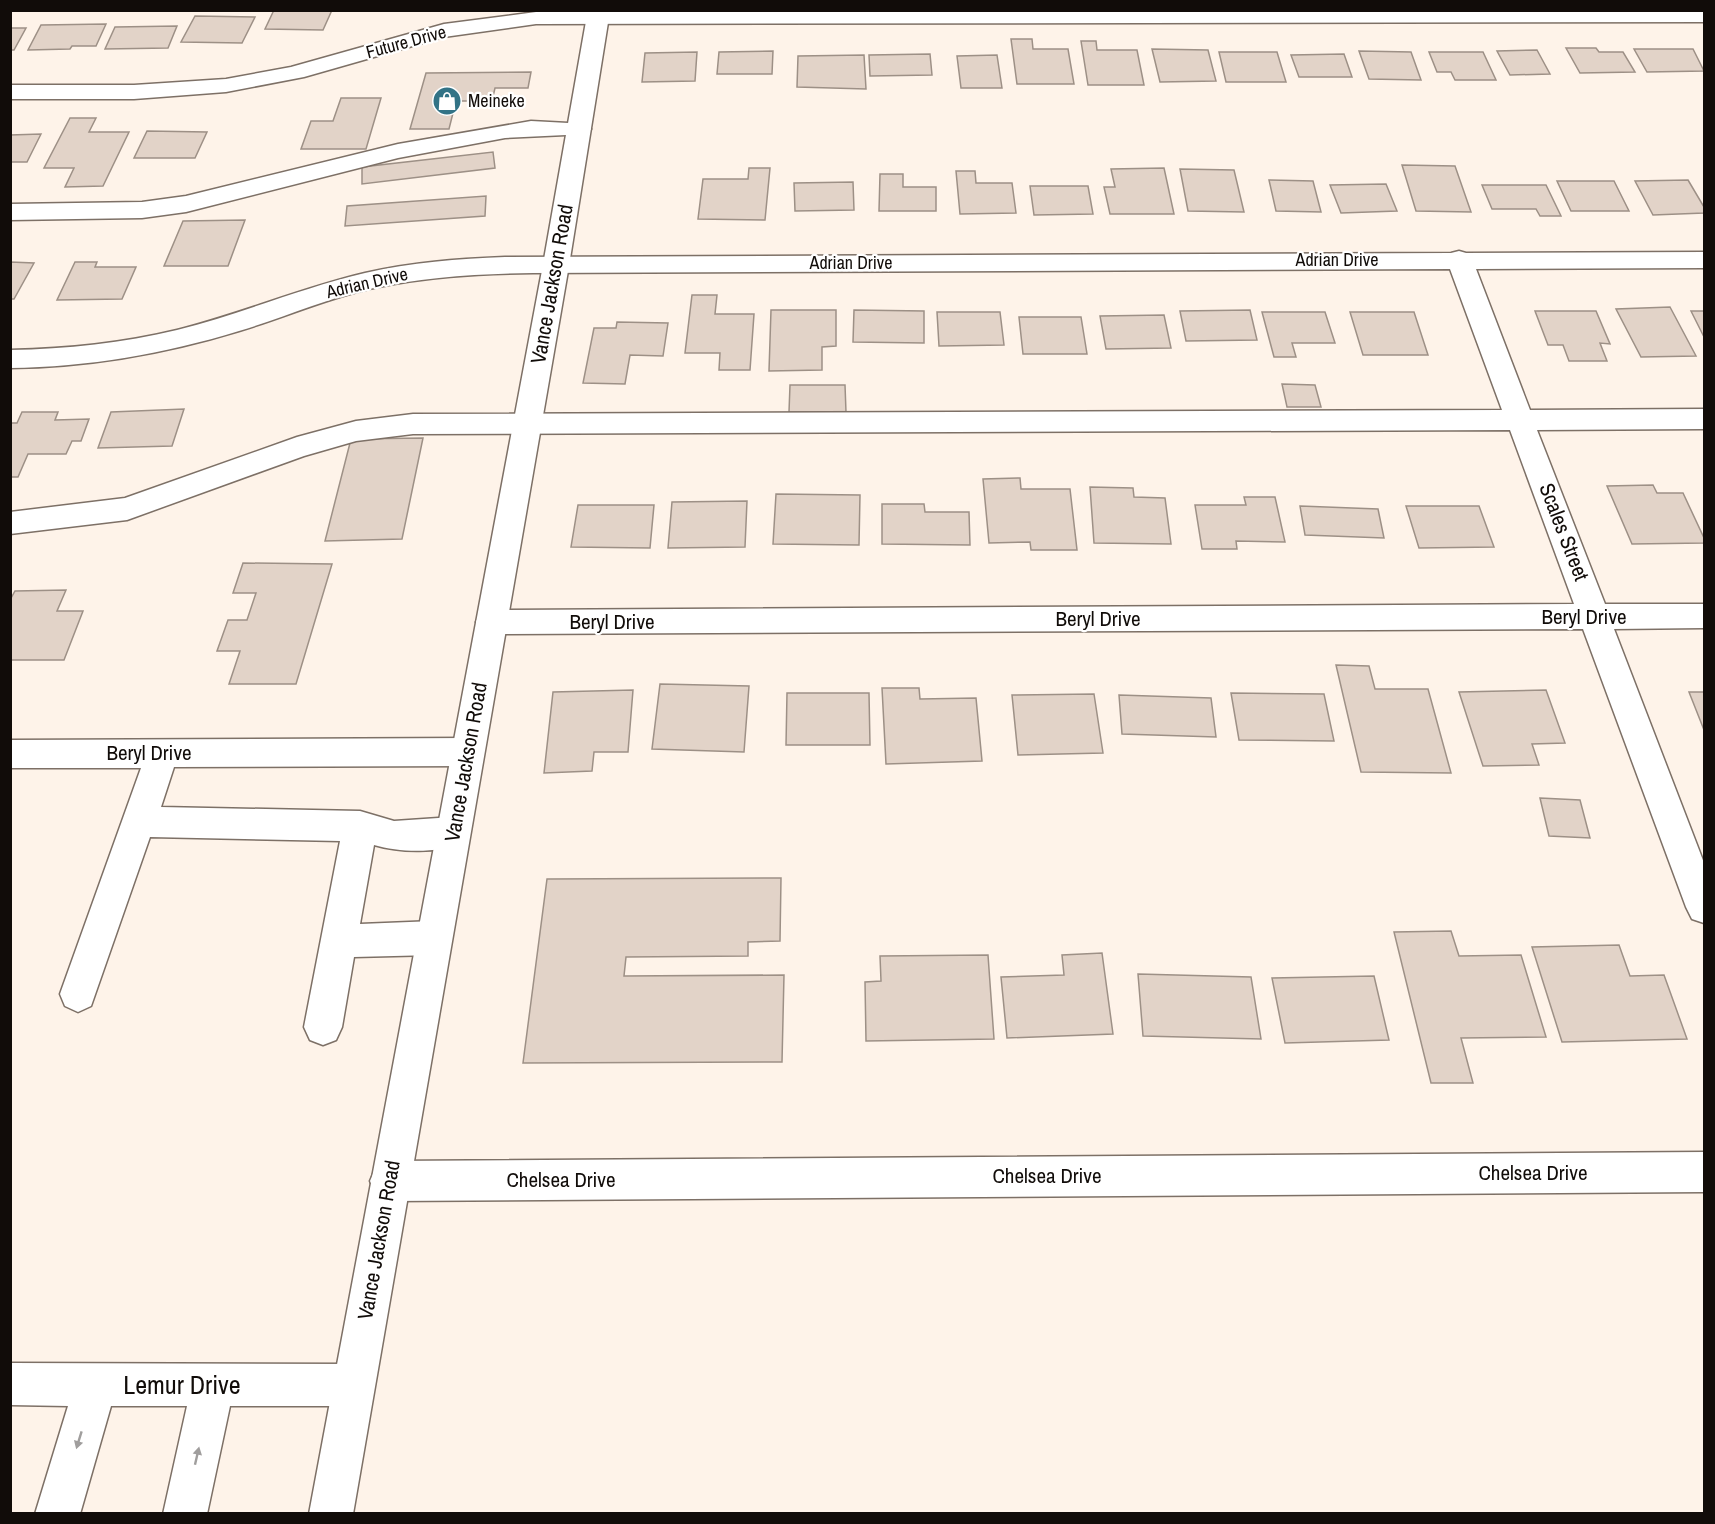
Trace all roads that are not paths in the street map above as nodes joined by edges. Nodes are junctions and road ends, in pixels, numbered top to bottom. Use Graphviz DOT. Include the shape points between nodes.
graph roads {
  1 [pos="598,14"];
  2 [pos="1704,16"];
  3 [pos="10,92"];
  4 [pos="579,129"];
  5 [pos="10,212"];
  6 [pos="1459,259"];
  7 [pos="1704,260"];
  8 [pos="555,265"];
  9 [pos="10,360"];
  10 [pos="1704,419"];
  11 [pos="1521,420"];
  12 [pos="527,423"];
  13 [pos="10,523"];
  14 [pos="1596,616"];
  15 [pos="1704,616"];
  16 [pos="491,622"];
  17 [pos="468,752"];
  18 [pos="10,753"];
  19 [pos="163,753"];
  20 [pos="139,822"];
  21 [pos="360,826"];
  22 [pos="453,832"];
  23 [pos="1704,907"];
  24 [pos="434,938"];
  25 [pos="340,941"];
  26 [pos="78,994"];
  27 [pos="323,1027"];
  28 [pos="1704,1172"];
  29 [pos="390,1181"];
  30 [pos="10,1384"];
  31 [pos="96,1384"];
  32 [pos="213,1385"];
  33 [pos="353,1385"];
  34 [pos="57,1514"];
  35 [pos="185,1514"];
  36 [pos="331,1514"];
  1 -- 2 [label="street, Future Drive"];
  1 -- 3 [label="street, Future Drive" via="492,21 417,37 332,64 213,88"];
  1 -- 4 [label="street, Vance Jackson Road"];
  4 -- 5 [label="street" via="505,131 398,151 186,204 142,210"];
  4 -- 8 [label="street, Vance Jackson Road"];
  6 -- 7 [label="street, Adrian Drive"];
  6 -- 8 [label="street, Adrian Drive"];
  6 -- 11 [label="street, Scales Street"];
  8 -- 9 [label="street, Adrian Drive" via="410,272 328,291 229,325 136,350"];
  8 -- 12 [label="street, Vance Jackson Road"];
  10 -- 11 [label="street"];
  11 -- 12 [label="street"];
  11 -- 14 [label="street, Scales Street"];
  12 -- 13 [label="street" via="413,424 356,431 297,447 127,509"];
  12 -- 16 [label="street, Vance Jackson Road"];
  14 -- 15 [label="street, Beryl Drive"];
  14 -- 16 [label="street, Beryl Drive"];
  14 -- 23 [label="street, Scales Street"];
  16 -- 17 [label="street, Vance Jackson Road"];
  17 -- 19 [label="street, Beryl Drive"];
  17 -- 22 [label="street, Vance Jackson Road"];
  18 -- 19 [label="street, Beryl Drive"];
  19 -- 20 [label="street"];
  20 -- 21 [label="street"];
  20 -- 26 [label="street"];
  21 -- 22 [label="street" via="394,836"];
  21 -- 25 [label="street"];
  22 -- 24 [label="street, Vance Jackson Road"];
  24 -- 25 [label="street"];
  24 -- 29 [label="street, Vance Jackson Road"];
  25 -- 27 [label="street"];
  28 -- 29 [label="street, Chelsea Drive"];
  29 -- 33 [label="street, Vance Jackson Road"];
  30 -- 31 [label="street, Lemur Drive"];
  31 -- 32 [label="street, Lemur Drive"];
  31 -- 34 [label="street, one-way"];
  32 -- 33 [label="street, Lemur Drive"];
  35 -- 32 [label="street, one-way"];
  33 -- 36 [label="street, Vance Jackson Road"];
}
